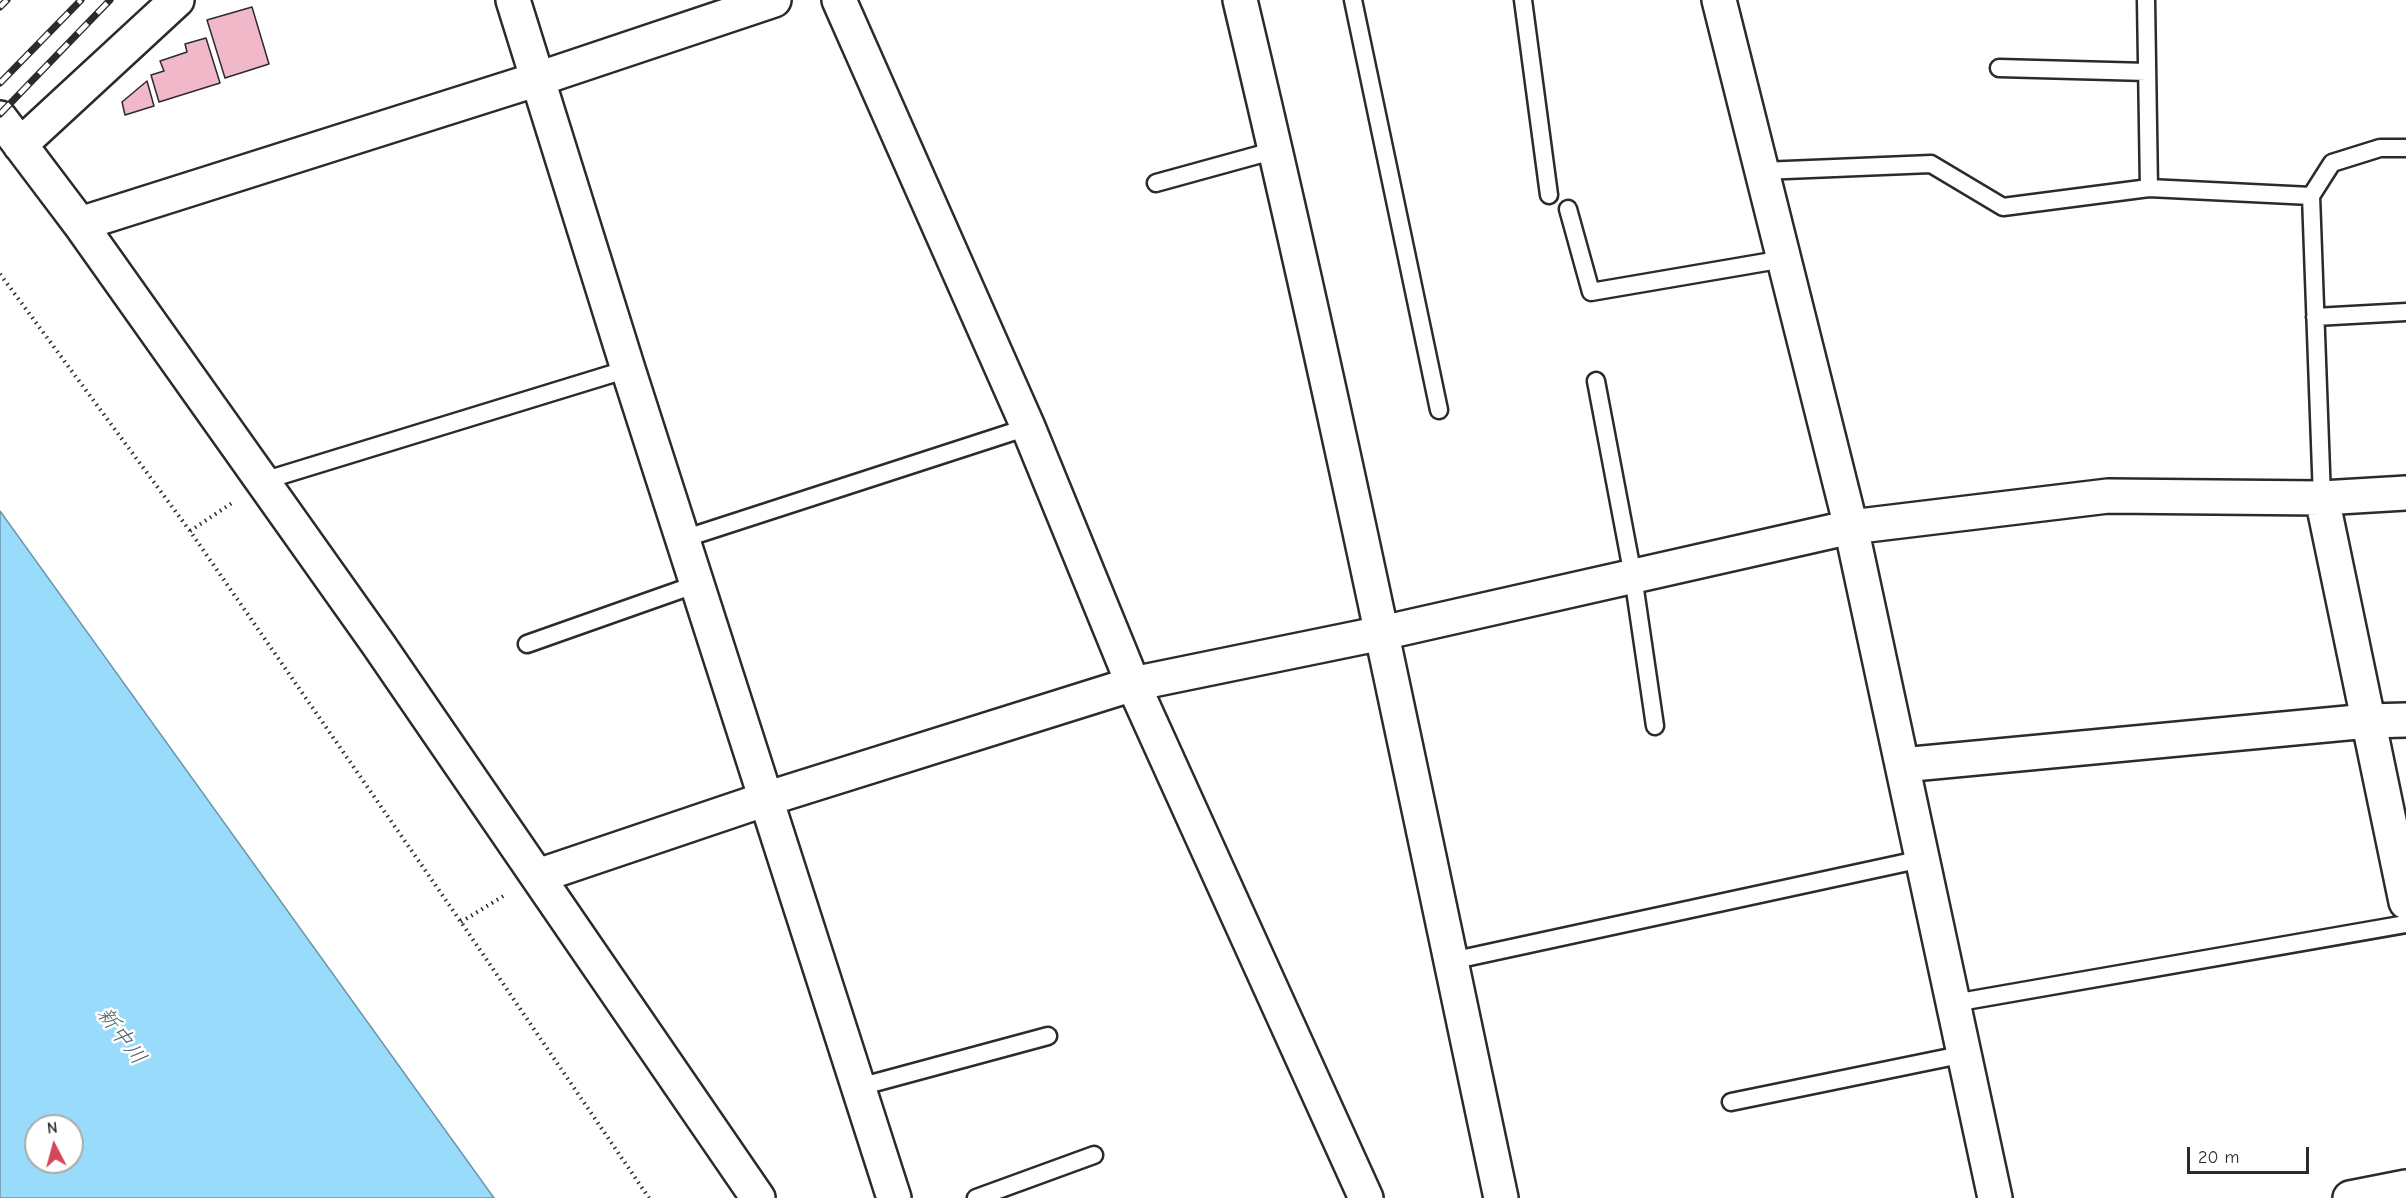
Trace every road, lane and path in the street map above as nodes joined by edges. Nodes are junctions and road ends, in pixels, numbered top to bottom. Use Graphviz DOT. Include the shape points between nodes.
graph roads {
  1 [pos="177,0"];
  2 [pos="513,0"];
  3 [pos="774,0"];
  4 [pos="839,0"];
  5 [pos="1240,0"];
  6 [pos="1353,0"];
  7 [pos="1523,0"];
  8 [pos="1719,0"];
  9 [pos="2146,0"];
  10 [pos="1998,68"];
  11 [pos="2148,72"];
  12 [pos="538,79"];
  13 [pos="0,118"];
  14 [pos="20,145"];
  15 [pos="2406,147"];
  16 [pos="1276,150"];
  17 [pos="1762,171"];
  18 [pos="1156,183"];
  19 [pos="2149,188"];
  20 [pos="1549,195"];
  21 [pos="2311,196"];
  22 [pos="1568,209"];
  23 [pos="80,224"];
  24 [pos="1784,259"];
  25 [pos="0,274"];
  26 [pos="2406,312"];
  27 [pos="2315,318"];
  28 [pos="628,369"];
  29 [pos="1596,381"];
  30 [pos="1439,410"];
  31 [pos="1028,427"];
  32 [pos="263,481"];
  33 [pos="2406,493"];
  34 [pos="2322,498"];
  35 [pos="235,501"];
  36 [pos="1851,527"];
  37 [pos="190,531"];
  38 [pos="683,539"];
  39 [pos="1633,576"];
  40 [pos="697,584"];
  41 [pos="1382,633"];
  42 [pos="527,644"];
  43 [pos="1133,684"];
  44 [pos="2406,720"];
  45 [pos="2368,721"];
  46 [pos="1655,726"];
  47 [pos="1902,765"];
  48 [pos="766,799"];
  49 [pos="1923,859"];
  50 [pos="538,876"];
  51 [pos="509,892"];
  52 [pos="2406,902"];
  53 [pos="461,922"];
  54 [pos="2406,924"];
  55 [pos="1451,961"];
  56 [pos="1954,1003"];
  57 [pos="1048,1036"];
  58 [pos="1965,1054"];
  59 [pos="859,1087"];
  60 [pos="1731,1102"];
  61 [pos="1094,1155"];
  62 [pos="2406,1186"];
  63 [pos="649,1198"];
  64 [pos="758,1198"];
  65 [pos="894,1198"];
  66 [pos="976,1198"];
  67 [pos="1366,1198"];
  68 [pos="1502,1198"];
  69 [pos="1995,1198"];
  70 [pos="2350,1198"];
  1 -- 14 [label="street"];
  2 -- 12 [label="street"];
  3 -- 12 [label="street"];
  4 -- 31 [label="street"];
  5 -- 16 [label="street"];
  6 -- 30 [label="lane"];
  7 -- 20 [label="lane"];
  8 -- 17 [label="street"];
  9 -- 11 [label="lane"];
  10 -- 11 [label="lane"];
  11 -- 19 [label="lane"];
  12 -- 23 [label="street"];
  12 -- 28 [label="street"];
  13 -- 14 [label="street"];
  14 -- 23 [label="street"];
  15 -- 21 [label="lane" via="2380,148 2332,163"];
  16 -- 18 [label="lane"];
  16 -- 41 [label="street"];
  17 -- 19 [label="lane" via="1931,164 2003,207"];
  17 -- 24 [label="street"];
  19 -- 21 [label="lane"];
  21 -- 27 [label="lane"];
  22 -- 24 [label="lane" via="1591,292"];
  23 -- 32 [label="street"];
  24 -- 36 [label="street"];
  25 -- 37 [label="path"];
  26 -- 27 [label="lane"];
  27 -- 34 [label="lane"];
  28 -- 32 [label="lane"];
  28 -- 38 [label="street"];
  29 -- 39 [label="lane"];
  31 -- 38 [label="lane"];
  31 -- 43 [label="street"];
  32 -- 50 [label="street"];
  33 -- 34 [label="street"];
  34 -- 36 [label="street" via="2108,496"];
  34 -- 45 [label="street"];
  35 -- 37 [label="path"];
  36 -- 39 [label="street"];
  36 -- 47 [label="street"];
  37 -- 53 [label="path"];
  38 -- 40 [label="street"];
  39 -- 41 [label="street"];
  39 -- 46 [label="lane"];
  40 -- 42 [label="lane"];
  40 -- 48 [label="street"];
  41 -- 43 [label="street"];
  41 -- 55 [label="street"];
  43 -- 48 [label="street"];
  43 -- 67 [label="street"];
  44 -- 45 [label="street"];
  45 -- 47 [label="street"];
  45 -- 52 [label="street"];
  47 -- 49 [label="street"];
  48 -- 50 [label="street"];
  48 -- 59 [label="street"];
  49 -- 55 [label="lane"];
  49 -- 56 [label="street"];
  50 -- 64 [label="street"];
  51 -- 53 [label="path"];
  53 -- 63 [label="path"];
  54 -- 56 [label="lane"];
  55 -- 68 [label="street"];
  56 -- 58 [label="street"];
  57 -- 59 [label="lane"];
  58 -- 60 [label="lane"];
  58 -- 69 [label="street"];
  59 -- 65 [label="street"];
  61 -- 66 [label="lane"];
  62 -- 70 [label="street"];
}
